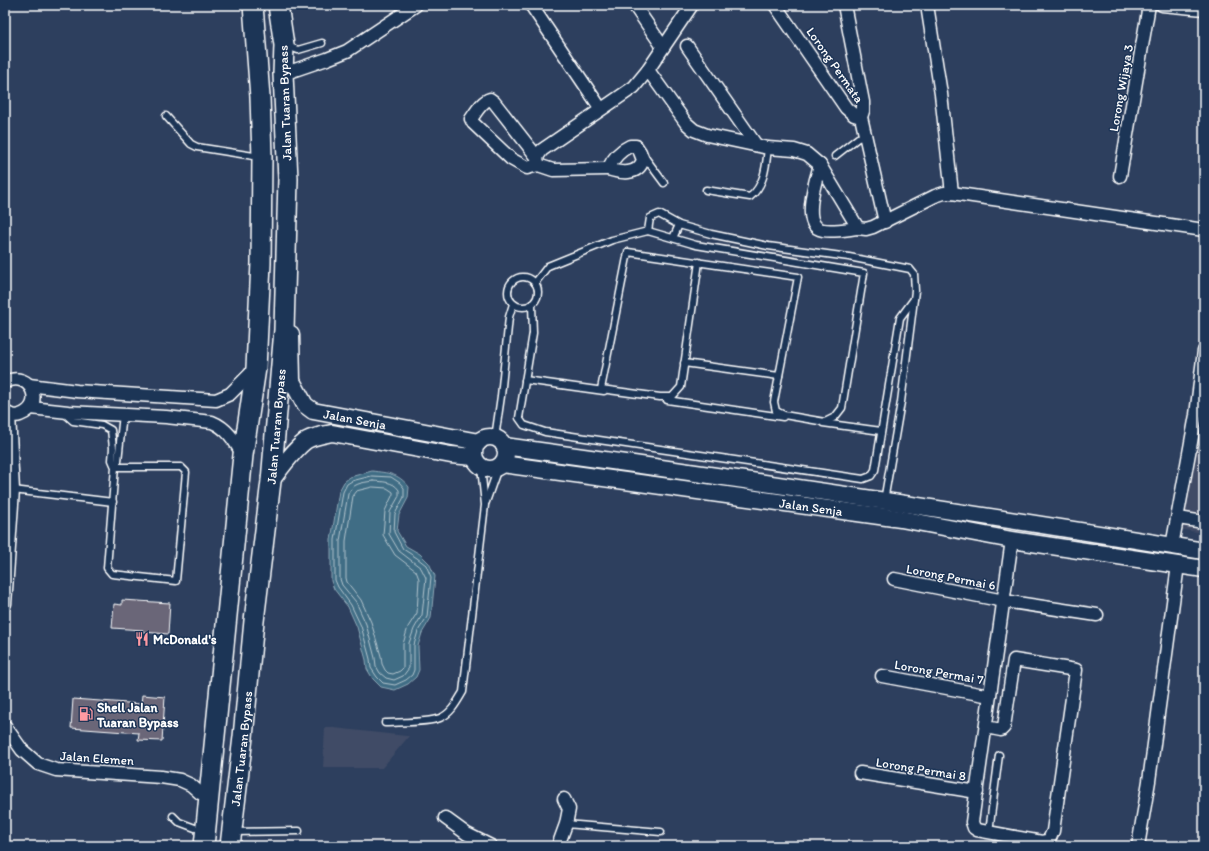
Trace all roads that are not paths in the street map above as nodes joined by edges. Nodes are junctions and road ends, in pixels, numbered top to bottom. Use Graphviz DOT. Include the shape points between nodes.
graph roads {
  1 [pos="253,5"];
  2 [pos="278,5"];
  3 [pos="416,5"];
  4 [pos="531,5"];
  5 [pos="634,5"];
  6 [pos="692,5"];
  7 [pos="775,5"];
  8 [pos="844,5"];
  9 [pos="927,5"];
  10 [pos="1149,5"];
  11 [pos="1162,5"];
  12 [pos="1204,10"];
  13 [pos="322,43"];
  14 [pos="284,45"];
  15 [pos="687,46"];
  16 [pos="663,47"];
  17 [pos="648,70"];
  18 [pos="283,74"];
  19 [pos="601,109"];
  20 [pos="166,116"];
  21 [pos="861,117"];
  22 [pos="866,136"];
  23 [pos="756,145"];
  24 [pos="768,148"];
  25 [pos="640,152"];
  26 [pos="835,156"];
  27 [pos="262,157"];
  28 [pos="537,161"];
  29 [pos="820,165"];
  30 [pos="608,169"];
  31 [pos="1120,176"];
  32 [pos="664,183"];
  33 [pos="706,190"];
  34 [pos="952,193"];
  35 [pos="885,222"];
  36 [pos="679,225"];
  37 [pos="858,228"];
  38 [pos="1204,230"];
  39 [pos="648,231"];
  40 [pos="673,238"];
  41 [pos="699,262"];
  42 [pos="535,283"];
  43 [pos="285,287"];
  44 [pos="914,299"];
  45 [pos="513,304"];
  46 [pos="532,305"];
  47 [pos="1204,351"];
  48 [pos="684,362"];
  49 [pos="256,368"];
  50 [pos="779,376"];
  51 [pos="526,380"];
  52 [pos="5,382"];
  53 [pos="29,385"];
  54 [pos="31,408"];
  55 [pos="61,411"];
  56 [pos="7,414"];
  57 [pos="123,414"];
  58 [pos="1200,415"];
  59 [pos="881,431"];
  60 [pos="479,442"];
  61 [pos="500,442"];
  62 [pos="243,455"];
  63 [pos="478,462"];
  64 [pos="500,466"];
  65 [pos="115,467"];
  66 [pos="271,481"];
  67 [pos="13,490"];
  68 [pos="884,501"];
  69 [pos="113,502"];
  70 [pos="485,505"];
  71 [pos="1178,518"];
  72 [pos="1204,522"];
  73 [pos="1012,540"];
  74 [pos="1172,546"];
  75 [pos="1204,551"];
  76 [pos="7,553"];
  77 [pos="1178,565"];
  78 [pos="1204,569"];
  79 [pos="894,579"];
  80 [pos="1004,602"];
  81 [pos="5,604"];
  82 [pos="1097,615"];
  83 [pos="882,676"];
  84 [pos="220,691"];
  85 [pos="990,696"];
  86 [pos="385,723"];
  87 [pos="5,726"];
  88 [pos="986,727"];
  89 [pos="999,755"];
  90 [pos="860,773"];
  91 [pos="977,792"];
  92 [pos="200,793"];
  93 [pos="564,799"];
  94 [pos="173,816"];
  95 [pos="446,818"];
  96 [pos="566,824"];
  97 [pos="195,828"];
  98 [pos="299,831"];
  99 [pos="661,832"];
  100 [pos="989,832"];
  101 [pos="228,841"];
  102 [pos="191,846"];
  103 [pos="204,846"];
  104 [pos="491,846"];
  105 [pos="558,846"];
  106 [pos="1138,846"];
  1 -- 27 [label="highway, Jalan Tuaran Bypass"];
  2 -- 14 [label="highway, Jalan Tuaran Bypass"];
  3 -- 18 [label="street" via="347,51"];
  4 -- 19 [label="street"];
  5 -- 16 [label="street"];
  6 -- 16 [label="street"];
  7 -- 21 [label="street, Lorong Permata" via="846,108"];
  8 -- 21 [label="street, Lorong Permata" via="863,102"];
  9 -- 34 [label="street" via="941,94"];
  10 -- 31 [label="street, Lorong Wijaya 3"];
  11 -- 12 [label="street"];
  13 -- 14 [label="lane" via="298,50"];
  14 -- 18 [label="highway, Jalan Tuaran Bypass"];
  15 -- 23 [label="street"];
  16 -- 17 [label="street"];
  17 -- 19 [label="street" via="634,87"];
  17 -- 23 [label="street" via="686,123 694,130"];
  18 -- 43 [label="highway, Jalan Tuaran Bypass" via="288,179"];
  19 -- 28 [label="street" via="542,150"];
  20 -- 27 [label="lane" via="197,148"];
  21 -- 22 [label="street, Lorong Permata"];
  22 -- 26 [label="lane" via="858,138"];
  22 -- 35 [label="street, Lorong Permata"];
  23 -- 24 [label="street"];
  24 -- 29 [label="street" via="794,150 806,154"];
  24 -- 33 [label="lane" via="761,184 750,197"];
  25 -- 30 [label="street" via="636,146 624,149 614,158"];
  25 -- 30 [label="street" via="642,164 633,171 620,172"];
  25 -- 32 [label="lane"];
  27 -- 49 [label="highway, Jalan Tuaran Bypass" via="261,263"];
  28 -- 28 [label="street" via="527,168 511,159 471,121 487,100 494,102"];
  28 -- 30 [label="street" via="553,170"];
  29 -- 37 [label="street"];
  29 -- 37 [label="street" via="812,192 813,223 823,230"];
  34 -- 35 [label="street" via="935,196"];
  34 -- 38 [label="street"];
  35 -- 37 [label="street" via="866,229"];
  36 -- 39 [label="lane" via="662,215 654,215 650,218"];
  36 -- 40 [label="lane"];
  36 -- 44 [label="lane" via="768,246 849,257 910,269 914,274"];
  39 -- 40 [label="lane"];
  39 -- 42 [label="lane" via="612,240 548,266"];
  40 -- 50 [label="lane" via="696,246 864,273 842,408 825,422 784,415 776,411 774,402"];
  41 -- 48 [label="lane"];
  41 -- 48 [label="lane" via="628,252 601,389 672,397 681,387"];
  41 -- 50 [label="lane" via="798,277"];
  42 -- 45 [label="lane" via="527,278 513,282 508,295"];
  42 -- 46 [label="lane" via="538,297"];
  43 -- 60 [label="main road, Jalan Senja" via="291,316 292,381 305,405 313,411"];
  43 -- 66 [label="highway, Jalan Tuaran Bypass" via="284,330"];
  44 -- 59 [label="lane" via="900,318"];
  44 -- 68 [label="lane" via="901,402"];
  45 -- 46 [label="lane" via="522,307"];
  45 -- 61 [label="lane" via="509,318 501,396"];
  46 -- 51 [label="lane" via="533,333"];
  47 -- 58 [label="street"];
  48 -- 50 [label="lane"];
  49 -- 53 [label="street" via="230,394 216,400 77,392"];
  49 -- 62 [label="highway, Jalan Tuaran Bypass"];
  51 -- 59 [label="lane"];
  51 -- 59 [label="lane" via="520,418 524,425 545,432 856,478 871,476"];
  52 -- 53 [label="street" via="14,379 22,380"];
  53 -- 54 [label="street" via="34,400"];
  54 -- 55 [label="street"];
  54 -- 56 [label="street" via="17,416"];
  55 -- 57 [label="street"];
  55 -- 65 [label="lane" via="73,421 102,425 111,430 112,460"];
  56 -- 67 [label="street"];
  57 -- 62 [label="street" via="166,416 219,424 235,440"];
  57 -- 65 [label="lane" via="118,461"];
  58 -- 71 [label="street"];
  60 -- 61 [label="main road, Jalan Senja" via="486,438"];
  60 -- 63 [label="main road" via="474,449"];
  61 -- 64 [label="main road" via="506,455"];
  61 -- 68 [label="main road, Jalan Senja"];
  62 -- 84 [label="highway, Jalan Tuaran Bypass"];
  63 -- 64 [label="main road, Jalan Senja" via="490,470"];
  63 -- 66 [label="main road, Jalan Senja" via="443,453 332,433 319,435 307,441"];
  63 -- 70 [label="lane"];
  64 -- 70 [label="lane"];
  64 -- 73 [label="main road, Jalan Senja" via="901,519"];
  65 -- 69 [label="lane"];
  65 -- 69 [label="lane" via="181,467 186,472 176,581 109,572 107,568"];
  66 -- 101 [label="highway, Jalan Tuaran Bypass" via="254,621 246,630"];
  67 -- 69 [label="lane"];
  67 -- 76 [label="street"];
  68 -- 74 [label="main road, Jalan Senja"];
  70 -- 86 [label="lane" via="463,692 450,711 440,718"];
  71 -- 72 [label="street"];
  71 -- 74 [label="street"];
  73 -- 77 [label="main road, Jalan Senja"];
  73 -- 80 [label="street"];
  74 -- 75 [label="main road, Jalan Senja"];
  76 -- 81 [label="street"];
  77 -- 78 [label="main road, Jalan Senja"];
  77 -- 106 [label="street"];
  79 -- 80 [label="street, Lorong Permai 6"];
  80 -- 82 [label="street, Lorong Permai 6"];
  80 -- 85 [label="street"];
  83 -- 85 [label="street, Lorong Permai 7"];
  84 -- 92 [label="highway"];
  84 -- 103 [label="highway, Jalan Tuaran Bypass"];
  85 -- 88 [label="street"];
  87 -- 92 [label="street, Jalan Elemen" via="22,750 38,764 56,770 180,780"];
  88 -- 91 [label="street"];
  88 -- 100 [label="street" via="1001,730 1004,727 1014,660 1076,670 1055,824 1049,840 1042,842"];
  89 -- 100 [label="lane"];
  90 -- 91 [label="street, Lorong Permai 8"];
  91 -- 100 [label="street" via="972,822 974,828"];
  92 -- 97 [label="highway"];
  93 -- 96 [label="street" via="569,809"];
  94 -- 97 [label="lane" via="178,822"];
  95 -- 104 [label="street" via="467,834"];
  96 -- 99 [label="lane"];
  96 -- 105 [label="street"];
  97 -- 102 [label="highway"];
  98 -- 101 [label="lane"];
}
